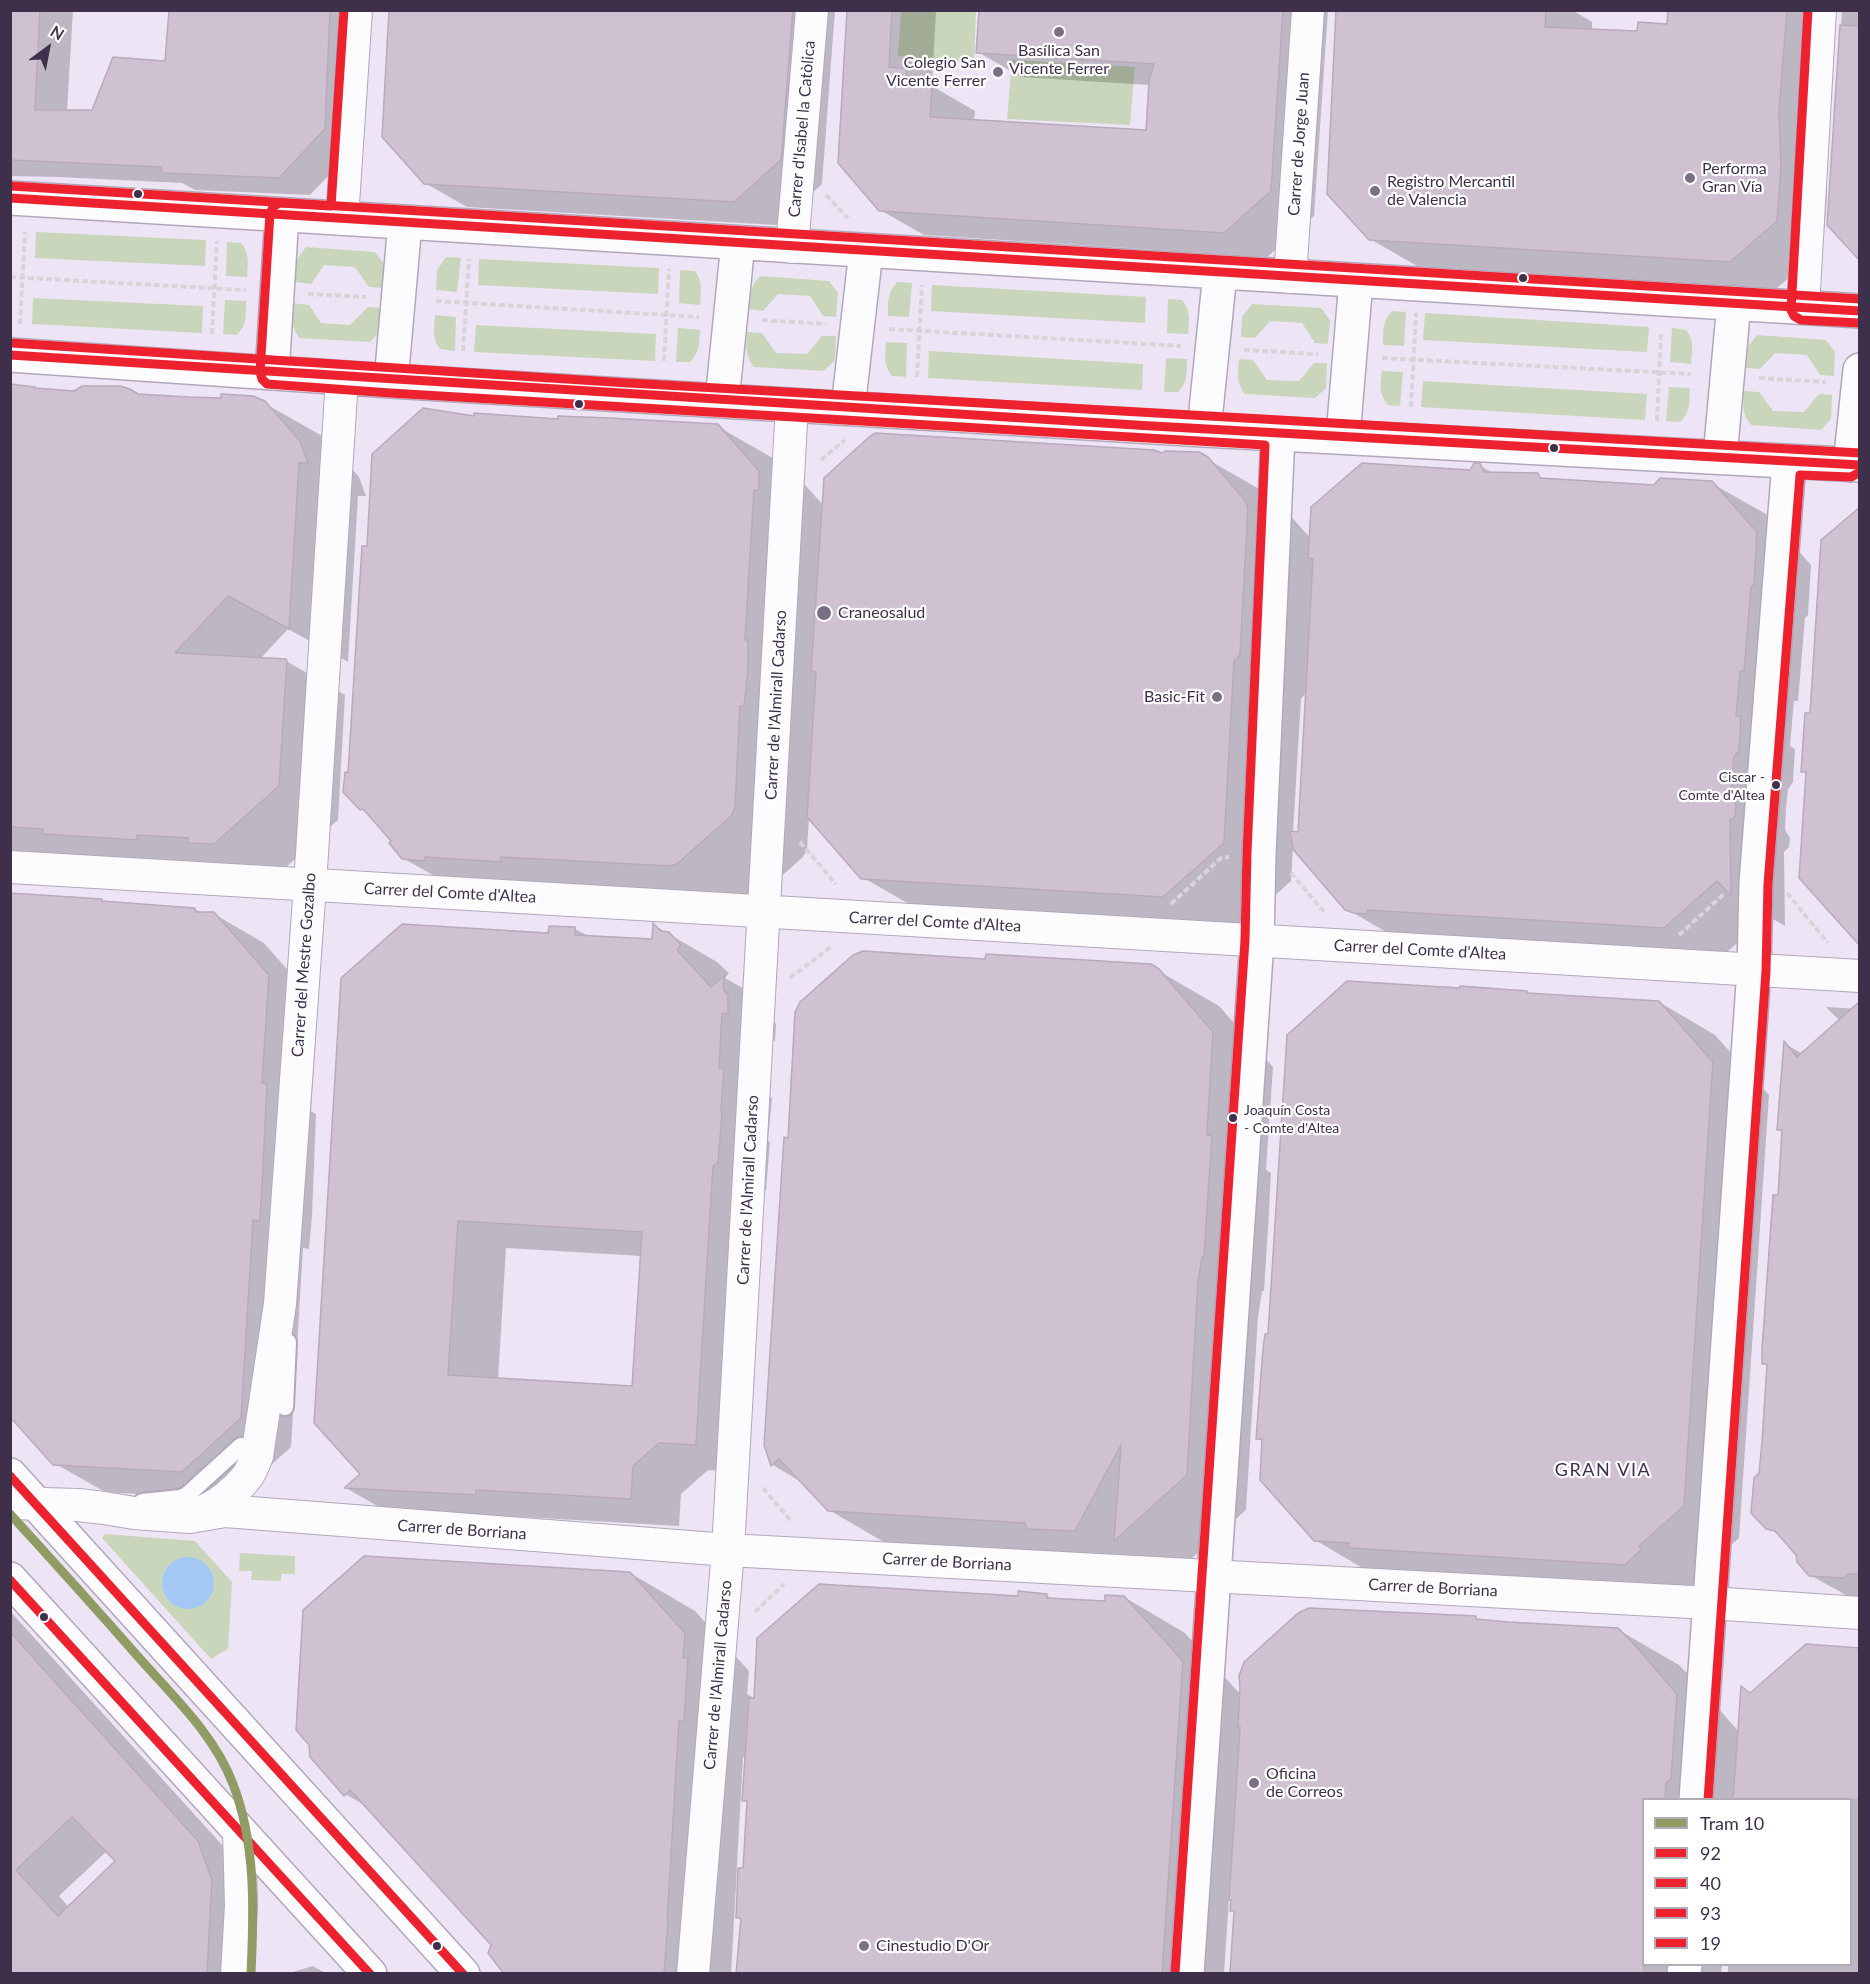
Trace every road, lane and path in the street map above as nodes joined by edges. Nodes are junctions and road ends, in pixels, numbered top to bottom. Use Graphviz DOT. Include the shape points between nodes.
graph roads {
  1 [pos="356,10"];
  2 [pos="812,10"];
  3 [pos="1308,10"];
  4 [pos="1820,10"];
  5 [pos="799,166"];
  6 [pos="10,198"];
  7 [pos="282,215"];
  8 [pos="849,218"];
  9 [pos="342,219"];
  10 [pos="405,223"];
  11 [pos="25,231"];
  12 [pos="217,241"];
  13 [pos="738,243"];
  14 [pos="792,246"];
  15 [pos="866,251"];
  16 [pos="469,259"];
  17 [pos="669,269"];
  18 [pos="1220,273"];
  19 [pos="10,277"];
  20 [pos="1290,277"];
  21 [pos="23,278"];
  22 [pos="1356,280"];
  23 [pos="922,284"];
  24 [pos="215,288"];
  25 [pos="247,290"];
  26 [pos="305,294"];
  27 [pos="371,297"];
  28 [pos="436,301"];
  29 [pos="466,303"];
  30 [pos="1734,303"];
  31 [pos="1803,308"];
  32 [pos="1860,311"];
  33 [pos="1416,313"];
  34 [pos="667,315"];
  35 [pos="700,317"];
  36 [pos="759,320"];
  37 [pos="20,324"];
  38 [pos="836,325"];
  39 [pos="1661,327"];
  40 [pos="887,328"];
  41 [pos="919,330"];
  42 [pos="212,334"];
  43 [pos="1188,346"];
  44 [pos="1239,350"];
  45 [pos="463,351"];
  46 [pos="1328,355"];
  47 [pos="10,356"];
  48 [pos="1382,358"];
  49 [pos="1413,360"];
  50 [pos="664,361"];
  51 [pos="272,373"];
  52 [pos="1659,373"];
  53 [pos="1691,374"];
  54 [pos="1846,376"];
  55 [pos="917,377"];
  56 [pos="342,378"];
  57 [pos="1756,378"];
  58 [pos="391,381"];
  59 [pos="722,401"];
  60 [pos="792,405"];
  61 [pos="1411,407"];
  62 [pos="855,409"];
  63 [pos="1657,421"];
  64 [pos="1203,430"];
  65 [pos="1278,434"];
  66 [pos="1343,436"];
  67 [pos="1720,457"];
  68 [pos="1789,462"];
  69 [pos="1855,465"];
  70 [pos="813,467"];
  71 [pos="794,836"];
  72 [pos="1259,854"];
  73 [pos="10,867"];
  74 [pos="1756,883"];
  75 [pos="310,885"];
  76 [pos="841,890"];
  77 [pos="1169,906"];
  78 [pos="764,912"];
  79 [pos="1329,917"];
  80 [pos="1677,937"];
  81 [pos="1257,941"];
  82 [pos="1830,945"];
  83 [pos="1754,970"];
  84 [pos="1860,976"];
  85 [pos="280,1304"];
  86 [pos="285,1407"];
  87 [pos="241,1446"];
  88 [pos="10,1475"];
  89 [pos="24,1503"];
  90 [pos="104,1508"];
  91 [pos="190,1517"];
  92 [pos="728,1550"];
  93 [pos="1212,1576"];
  94 [pos="10,1580"];
  95 [pos="1710,1603"];
  96 [pos="1860,1613"];
  97 [pos="1696,1798"];
  98 [pos="239,1830"];
  99 [pos="237,1974"];
  100 [pos="369,1974"];
  101 [pos="463,1974"];
  102 [pos="693,1974"];
  103 [pos="1187,1974"];
  1 -- 9 [label="street"];
  2 -- 5 [label="street, Carrer d'Isabel la Catòlica"];
  3 -- 20 [label="street, Carrer de Jorge Juan"];
  4 -- 31 [label="street"];
  5 -- 8 [label="path"];
  5 -- 14 [label="street, Carrer d'Isabel la Catòlica"];
  6 -- 7 [label="main road"];
  7 -- 9 [label="main road"];
  7 -- 51 [label="main road"];
  9 -- 10 [label="main road"];
  10 -- 13 [label="main road"];
  10 -- 58 [label="main road"];
  11 -- 21 [label="path"];
  12 -- 24 [label="path"];
  13 -- 14 [label="main road"];
  13 -- 59 [label="main road"];
  14 -- 15 [label="main road"];
  15 -- 18 [label="main road"];
  15 -- 62 [label="main road"];
  16 -- 29 [label="path"];
  17 -- 34 [label="path"];
  18 -- 20 [label="main road"];
  18 -- 64 [label="main road"];
  19 -- 21 [label="path"];
  20 -- 22 [label="main road"];
  21 -- 24 [label="path"];
  21 -- 37 [label="path"];
  22 -- 30 [label="main road"];
  22 -- 66 [label="main road"];
  23 -- 41 [label="path"];
  24 -- 25 [label="path"];
  24 -- 42 [label="path"];
  26 -- 27 [label="path"];
  28 -- 29 [label="path"];
  29 -- 34 [label="path"];
  29 -- 45 [label="path"];
  30 -- 31 [label="main road"];
  30 -- 67 [label="main road"];
  31 -- 32 [label="main road"];
  33 -- 49 [label="path"];
  34 -- 35 [label="path"];
  34 -- 50 [label="path"];
  36 -- 38 [label="path"];
  39 -- 52 [label="path"];
  40 -- 41 [label="path"];
  41 -- 43 [label="path"];
  41 -- 55 [label="path"];
  44 -- 46 [label="path"];
  47 -- 51 [label="main road"];
  48 -- 49 [label="path"];
  49 -- 52 [label="path"];
  49 -- 61 [label="path"];
  51 -- 56 [label="main road"];
  52 -- 53 [label="path"];
  52 -- 63 [label="path"];
  54 -- 57 [label="path"];
  54 -- 69 [label="main road"];
  56 -- 58 [label="main road"];
  56 -- 75 [label="street, Carrer del Mestre Gozalbo"];
  58 -- 59 [label="main road"];
  59 -- 60 [label="main road"];
  60 -- 62 [label="main road"];
  60 -- 78 [label="street, Carrer de l'Almirall Cadarso"];
  62 -- 64 [label="main road"];
  62 -- 70 [label="path" via="862,424"];
  64 -- 65 [label="main road"];
  65 -- 66 [label="main road"];
  65 -- 72 [label="main road"];
  66 -- 67 [label="main road"];
  67 -- 68 [label="main road"];
  68 -- 69 [label="main road"];
  68 -- 74 [label="main road"];
  71 -- 76 [label="path"];
  72 -- 77 [label="path" via="1221,858"];
  72 -- 79 [label="path" via="1276,855"];
  72 -- 81 [label="main road"];
  73 -- 75 [label="street, Carrer del Comte d'Altea"];
  74 -- 80 [label="path" via="1735,884"];
  74 -- 82 [label="path" via="1780,884"];
  74 -- 83 [label="main road"];
  75 -- 78 [label="street, Carrer del Comte d'Altea"];
  75 -- 85 [label="street, Carrer del Mestre Gozalbo"];
  78 -- 81 [label="street, Carrer del Comte d'Altea"];
  78 -- 92 [label="street, Carrer de l'Almirall Cadarso"];
  81 -- 83 [label="street, Carrer del Comte d'Altea"];
  81 -- 93 [label="main road"];
  83 -- 84 [label="street, Carrer del Comte d'Altea"];
  83 -- 95 [label="main road"];
  85 -- 86 [label="lane" via="289,1323"];
  85 -- 91 [label="street, Carrer del Mestre Gozalbo" via="257,1456 248,1477 230,1494"];
  87 -- 90 [label="lane" via="188,1495"];
  88 -- 89 [label="main road"];
  89 -- 90 [label="street, Carrer de Borriana"];
  89 -- 101 [label="main road"];
  90 -- 91 [label="street, Carrer de Borriana"];
  91 -- 92 [label="street, Carrer de Borriana" via="225,1511"];
  92 -- 93 [label="street, Carrer de Borriana"];
  92 -- 102 [label="street, Carrer de l'Almirall Cadarso"];
  93 -- 95 [label="street, Carrer de Borriana"];
  93 -- 103 [label="main road"];
  94 -- 98 [label="main road"];
  95 -- 96 [label="street, Carrer de Borriana"];
  95 -- 97 [label="main road"];
  98 -- 99 [label="street" via="241,1906"];
  98 -- 100 [label="main road"];
}
